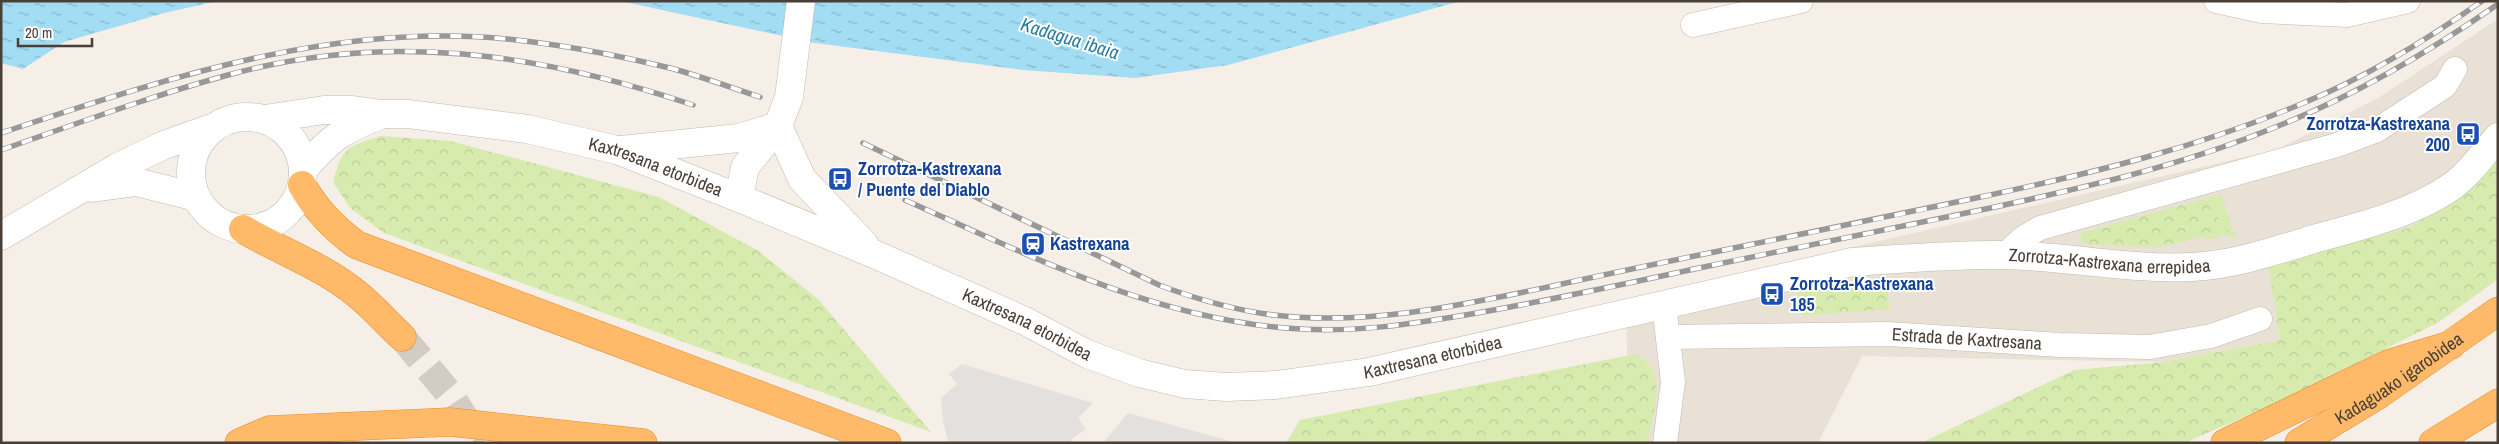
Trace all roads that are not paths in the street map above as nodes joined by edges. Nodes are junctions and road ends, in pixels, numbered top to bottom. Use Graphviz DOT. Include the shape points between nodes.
graph roads {
  1 [pos="802,1"];
  2 [pos="1801,1"];
  3 [pos="2216,1"];
  4 [pos="2408,1"];
  5 [pos="1693,24"];
  6 [pos="2455,69"];
  7 [pos="382,114"];
  8 [pos="265,120"];
  9 [pos="778,126"];
  10 [pos="212,128"];
  11 [pos="2498,138"];
  12 [pos="617,150"];
  13 [pos="302,178"];
  14 [pos="74,193"];
  15 [pos="196,197"];
  16 [pos="740,198"];
  17 [pos="243,228"];
  18 [pos="1,236"];
  19 [pos="874,254"];
  20 [pos="2005,255"];
  21 [pos="1690,298"];
  22 [pos="1664,304"];
  23 [pos="2498,312"];
  24 [pos="2260,319"];
  25 [pos="402,337"];
  26 [pos="1668,337"];
  27 [pos="2451,345"];
  28 [pos="2498,403"];
  29 [pos="239,443"];
  30 [pos="643,443"];
  31 [pos="887,443"];
  32 [pos="1665,443"];
  33 [pos="2225,443"];
  34 [pos="2299,443"];
  35 [pos="2433,443"];
  1 -- 9 [label="street" via="789,97"];
  2 -- 5 [label="street"];
  3 -- 4 [label="street" via="2262,11 2347,15"];
  6 -- 20 [label="street" via="2445,86 2377,130 2337,145 2040,228"];
  7 -- 8 [label="street, Kaxtresana etorbidea" via="324,110"];
  7 -- 12 [label="street, Kaxtresana etorbidea" via="408,114 527,130"];
  7 -- 13 [label="street, Kaxtresana etorbidea" via="344,130 324,145"];
  8 -- 10 [label="street" via="247,116 228,119"];
  8 -- 13 [label="street" via="280,127 292,139 300,154"];
  9 -- 12 [label="street" via="739,138"];
  9 -- 16 [label="street" via="745,167"];
  9 -- 19 [label="street" via="802,179"];
  10 -- 14 [label="street" via="164,145"];
  10 -- 15 [label="street" via="199,142 192,160 191,179"];
  11 -- 20 [label="street, Zorrotza-Kastrexana errepidea" via="2450,188 2422,204 2381,220 2232,261 2192,267"];
  12 -- 16 [label="street, Kaxtresana etorbidea"];
  13 -- 17 [label="street" via="296,200 286,213 266,225"];
  13 -- 31 [label="highway" via="314,206 338,232 357,245"];
  14 -- 15 [label="street" via="136,182"];
  14 -- 18 [label="street"];
  15 -- 17 [label="street" via="208,213 224,224"];
  16 -- 19 [label="street, Kaxtresana etorbidea"];
  17 -- 25 [label="highway" via="356,293"];
  19 -- 22 [label="street, Kaxtresana etorbidea" via="1024,321 1087,354 1139,373 1185,384 1226,387 1276,386 1369,372"];
  20 -- 21 [label="street, Zorrotza-Kastrexana errepidea" via="1852,262"];
  21 -- 22 [label="street, Kaxtresana etorbidea"];
  22 -- 26 [label="street"];
  23 -- 27 [label="highway, Kadaguako igarobidea"];
  24 -- 26 [label="street, Estrada de Kaxtresana" via="2211,336 2150,347 1888,334"];
  26 -- 32 [label="street" via="1673,382"];
  27 -- 33 [label="highway" via="2388,364"];
  27 -- 34 [label="highway, Kadaguako igarobidea" via="2382,393"];
  28 -- 35 [label="highway"];
  29 -- 30 [label="highway" via="269,430 450,422"];
}
